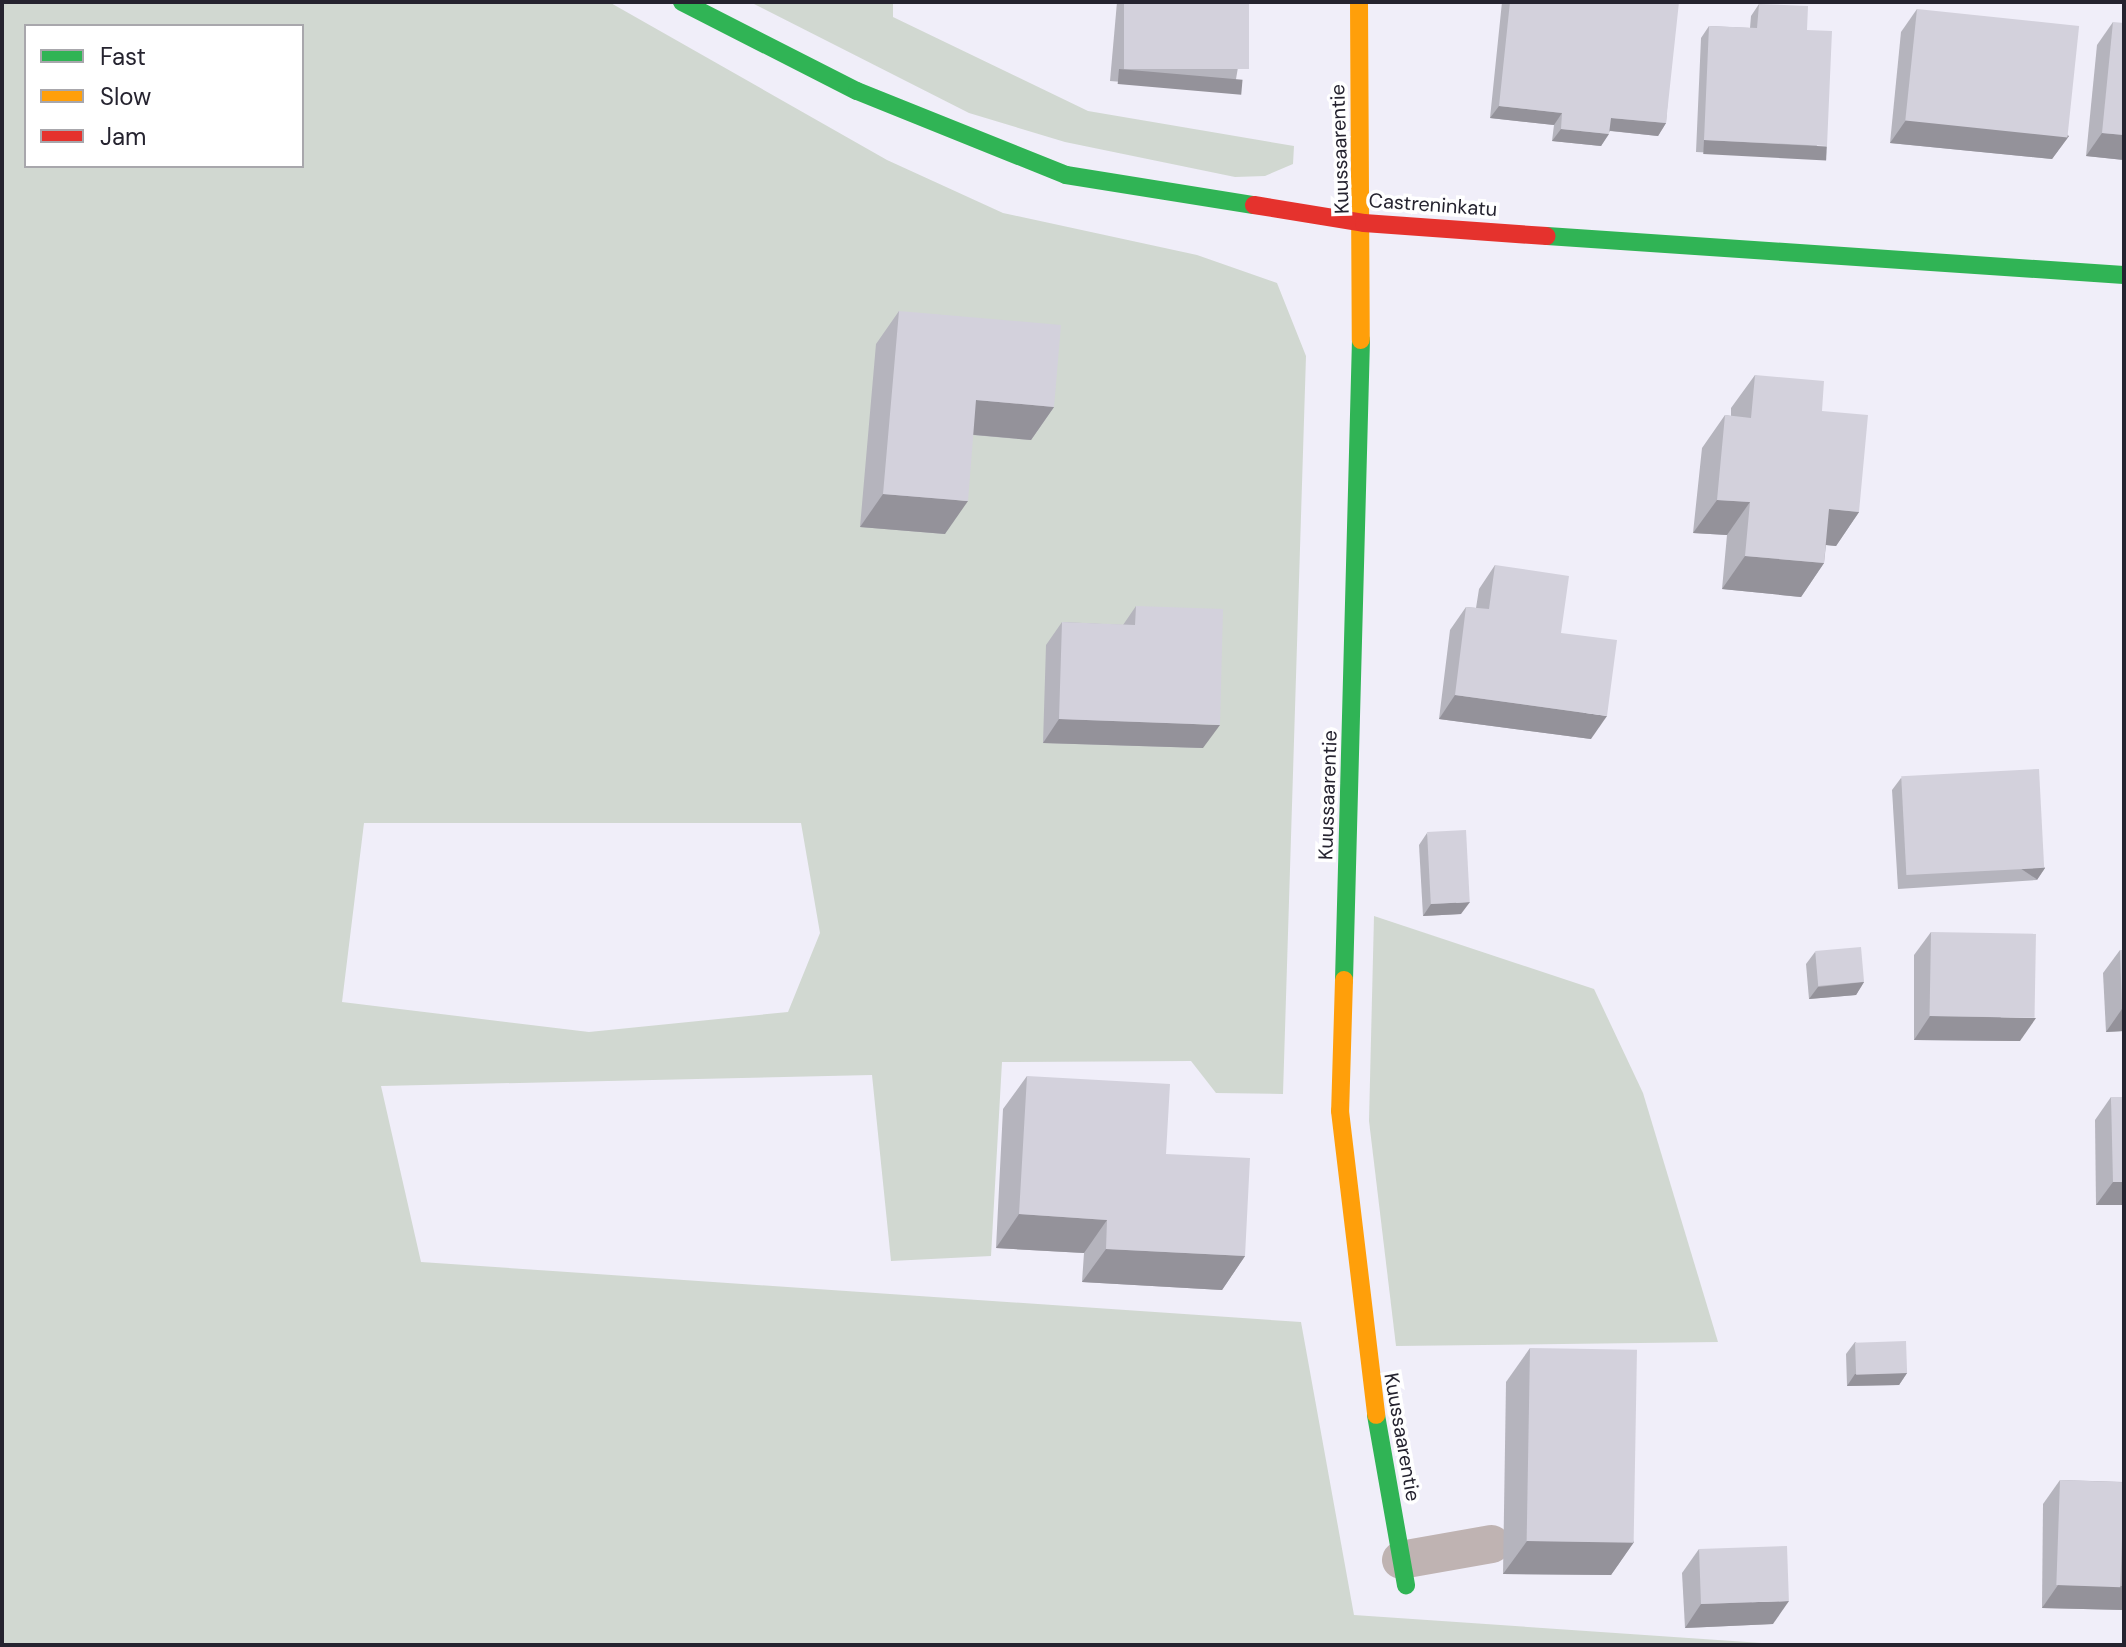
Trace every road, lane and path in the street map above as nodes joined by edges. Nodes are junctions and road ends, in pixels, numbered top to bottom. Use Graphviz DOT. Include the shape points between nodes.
graph roads {
  1 [pos="682,2"];
  2 [pos="1359,2"];
  3 [pos="1364,223"];
  4 [pos="2124,275"];
  5 [pos="1492,1544"];
  6 [pos="1403,1572"];
  1 -- 3 [label="street, Castreninkatu" via="870,97 1066,175"];
  2 -- 3 [label="street, Kuussaarentie"];
  3 -- 4 [label="street, Castreninkatu"];
  3 -- 6 [label="street, Kuussaarentie" via="1340,1111 1360,1324"];
  5 -- 6 [label="lane"];
}
